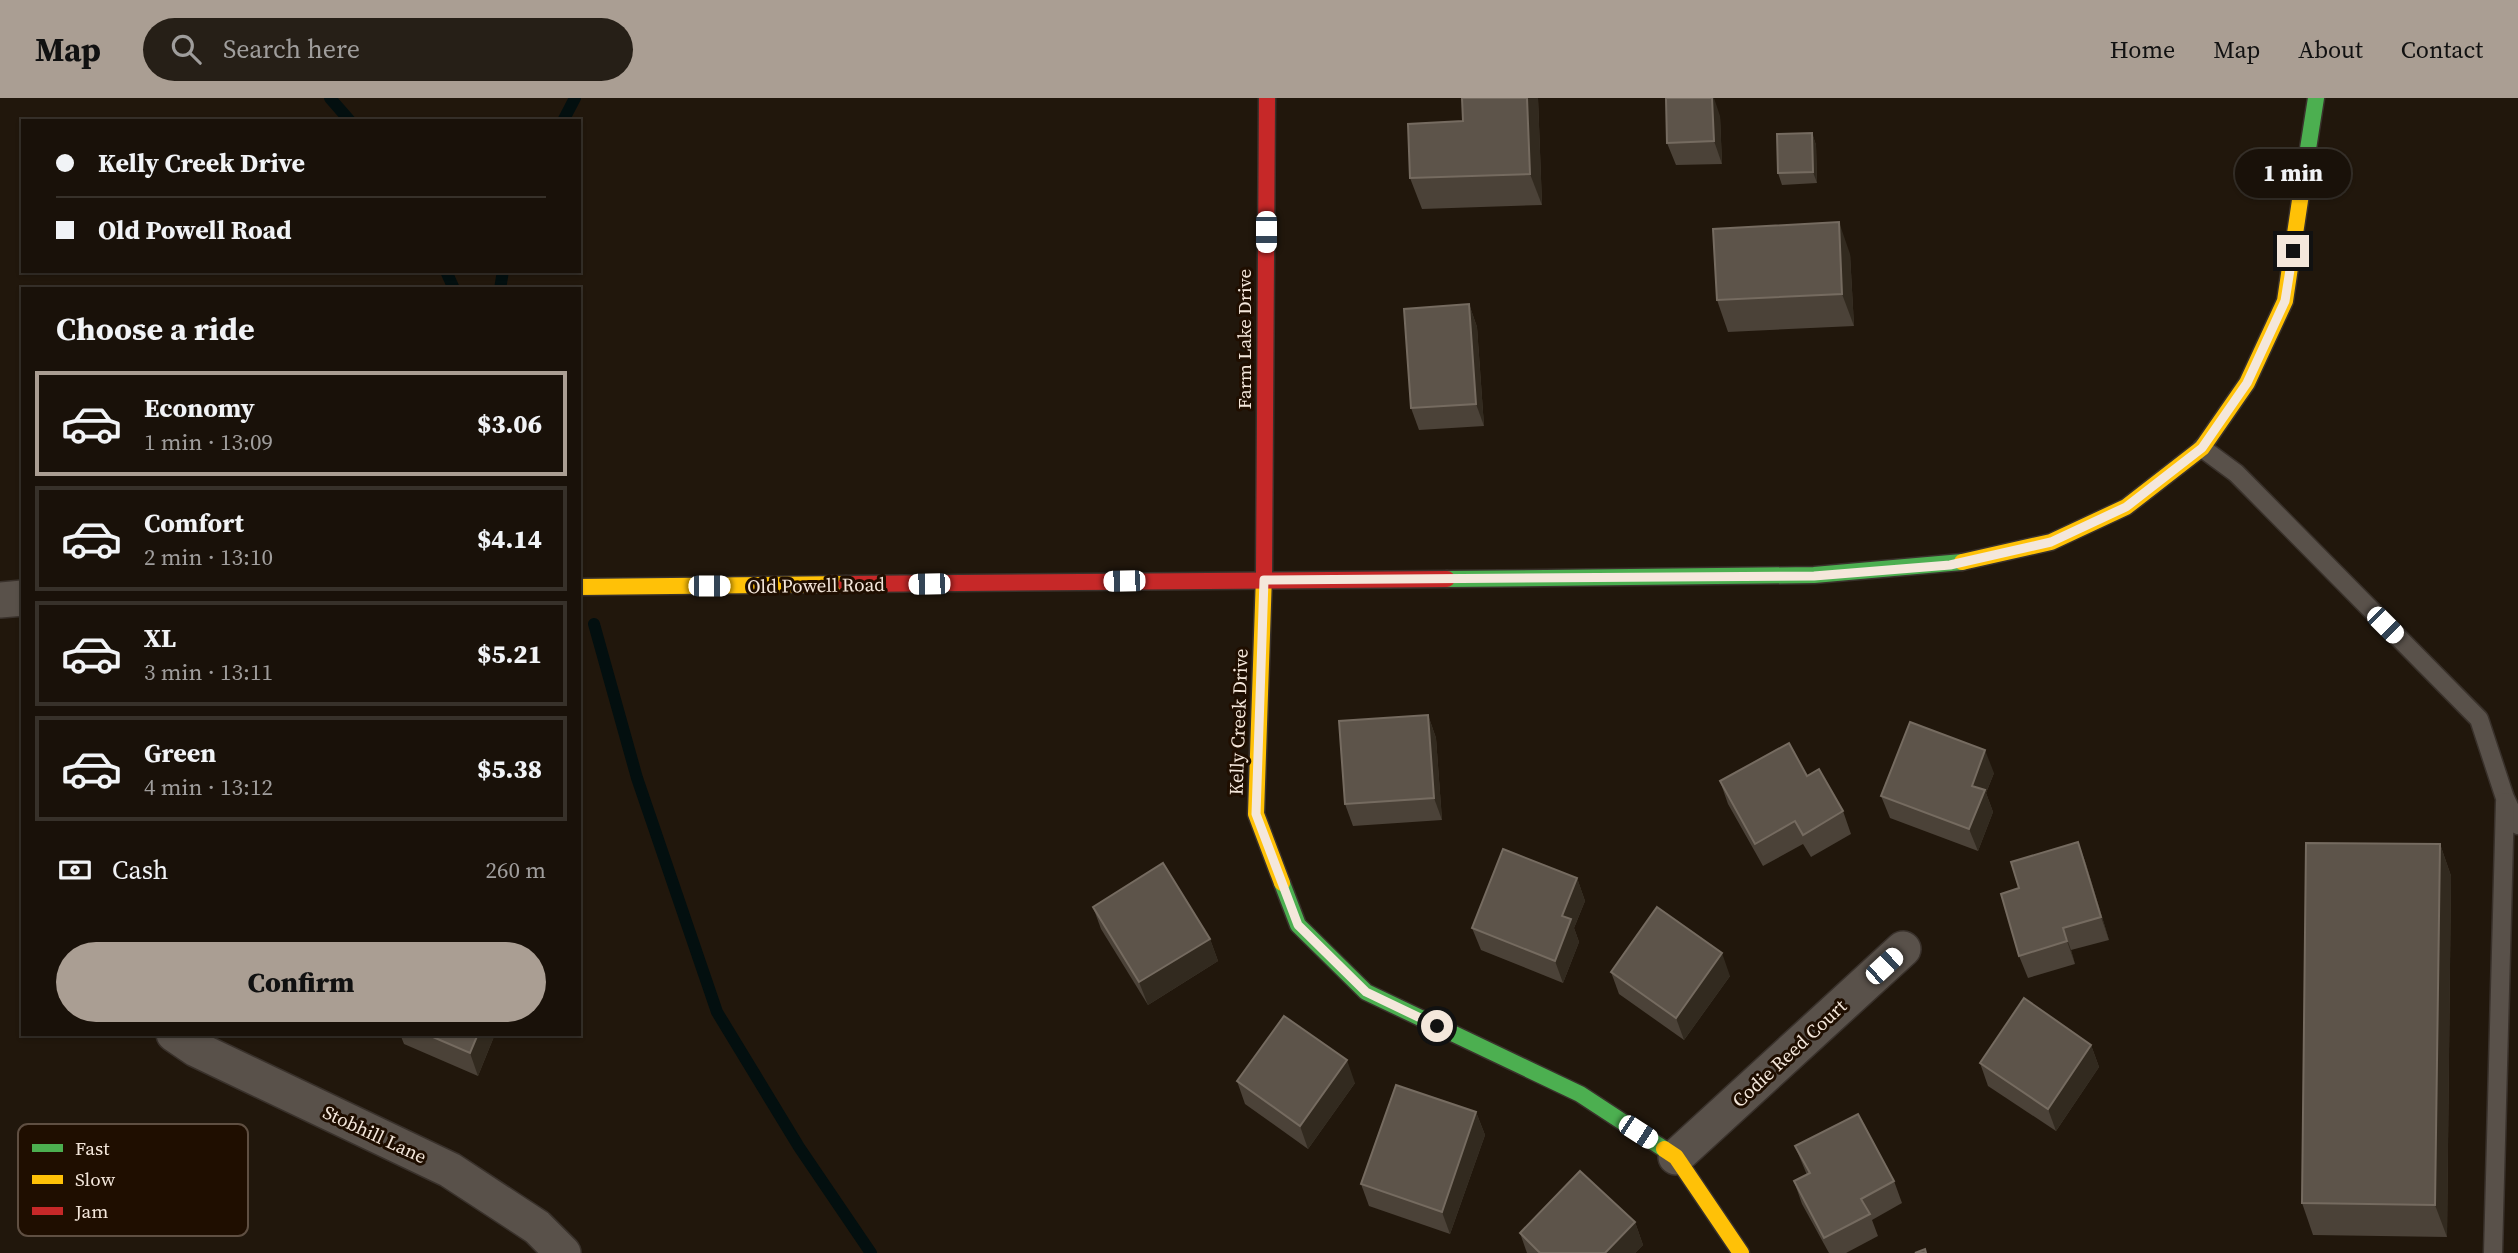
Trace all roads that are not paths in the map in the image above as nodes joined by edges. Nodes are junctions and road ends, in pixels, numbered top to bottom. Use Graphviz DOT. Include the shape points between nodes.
graph roads {
  1 [pos="1267,98"];
  2 [pos="2316,98"];
  3 [pos="2202,448"];
  4 [pos="1264,580"];
  5 [pos="581,587"];
  6 [pos="21,598"];
  7 [pos="0,600"];
  8 [pos="2505,798"];
  9 [pos="2518,825"];
  10 [pos="1903,949"];
  11 [pos="177,1036"];
  12 [pos="1676,1157"];
  13 [pos="563,1253"];
  14 [pos="1741,1253"];
  15 [pos="2493,1253"];
  1 -- 4 [label="street, Farm Lake Drive"];
  2 -- 3 [label="street, Old Powell Road" via="2285,301 2247,383"];
  3 -- 4 [label="street, Old Powell Road" via="2126,507 2051,542 1950,565 1814,576"];
  3 -- 8 [label="lane" via="2236,473 2479,719"];
  4 -- 5 [label="street, Old Powell Road"];
  4 -- 12 [label="street, Kelly Creek Drive" via="1256,814 1298,925 1366,992 1580,1094"];
  6 -- 7 [label="street"];
  8 -- 9 [label="lane"];
  8 -- 15 [label="lane"];
  10 -- 12 [label="street, Codie Reed Court"];
  11 -- 13 [label="street, Stobhill Lane" via="450,1170 537,1227"];
  12 -- 14 [label="street, Kelly Creek Drive"];
}
